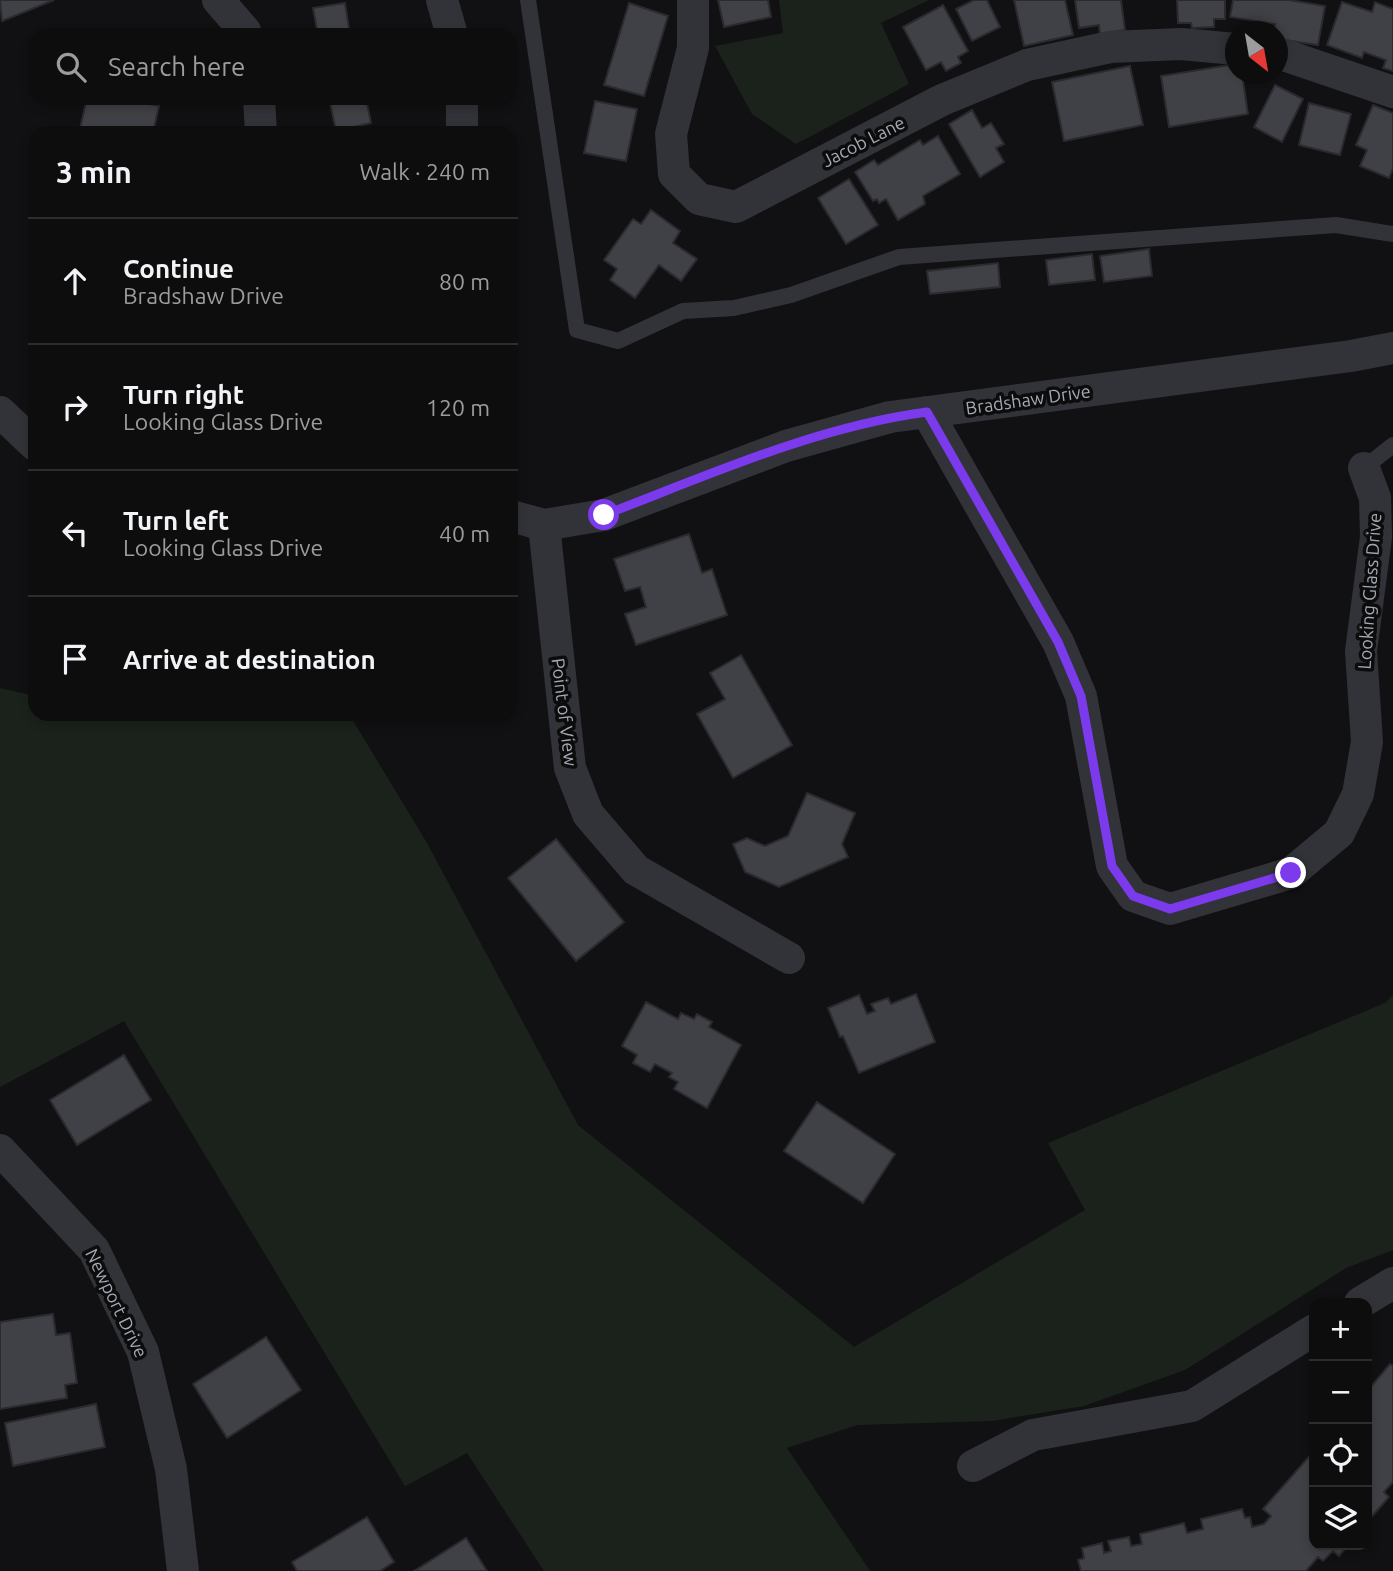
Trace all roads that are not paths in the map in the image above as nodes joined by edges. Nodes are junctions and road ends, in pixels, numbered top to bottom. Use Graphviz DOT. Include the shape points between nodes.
graph roads {
  1 [pos="218,0"];
  2 [pos="442,0"];
  3 [pos="528,0"];
  4 [pos="693,0"];
  5 [pos="242,28"];
  6 [pos="450,28"];
  7 [pos="1225,48"];
  8 [pos="1288,56"];
  9 [pos="1393,92"];
  10 [pos="259,105"];
  11 [pos="462,105"];
  12 [pos="261,126"];
  13 [pos="462,126"];
  14 [pos="1393,234"];
  15 [pos="1393,348"];
  16 [pos="0,412"];
  17 [pos="927,412"];
  18 [pos="28,438"];
  19 [pos="1393,445"];
  20 [pos="1364,468"];
  21 [pos="518,518"];
  22 [pos="544,525"];
  23 [pos="789,958"];
  24 [pos="0,1150"];
  25 [pos="1393,1283"];
  26 [pos="1368,1298"];
  27 [pos="1309,1334"];
  28 [pos="972,1466"];
  29 [pos="183,1571"];
  1 -- 5 [label="street"];
  2 -- 6 [label="street"];
  3 -- 14 [label="lane" via="577,330 618,341 682,311 734,308 791,295 900,257 1336,226"];
  4 -- 7 [label="street, Jacob Lane" via="692,48 671,134 674,174 699,199 736,206 942,100 1027,65 1110,47 1181,44"];
  8 -- 9 [label="street"];
  10 -- 12 [label="street"];
  11 -- 13 [label="street"];
  15 -- 17 [label="street, Bradshaw Drive"];
  16 -- 18 [label="street"];
  17 -- 20 [label="street, Looking Glass Drive" via="1058,642 1081,696 1112,866 1133,896 1170,909 1291,873 1339,833 1358,794 1367,742 1361,651 1376,537 1375,498"];
  17 -- 22 [label="street, Bradshaw Drive" via="890,417 786,446 604,515"];
  19 -- 20 [label="lane"];
  21 -- 22 [label="street, Bradshaw Drive"];
  22 -- 23 [label="street, Point of View" via="570,768 588,814 636,870"];
  24 -- 29 [label="street, Newport Drive" via="94,1250 143,1352 171,1469"];
  25 -- 26 [label="street"];
  27 -- 28 [label="street" via="1192,1406 1033,1435"];
}
